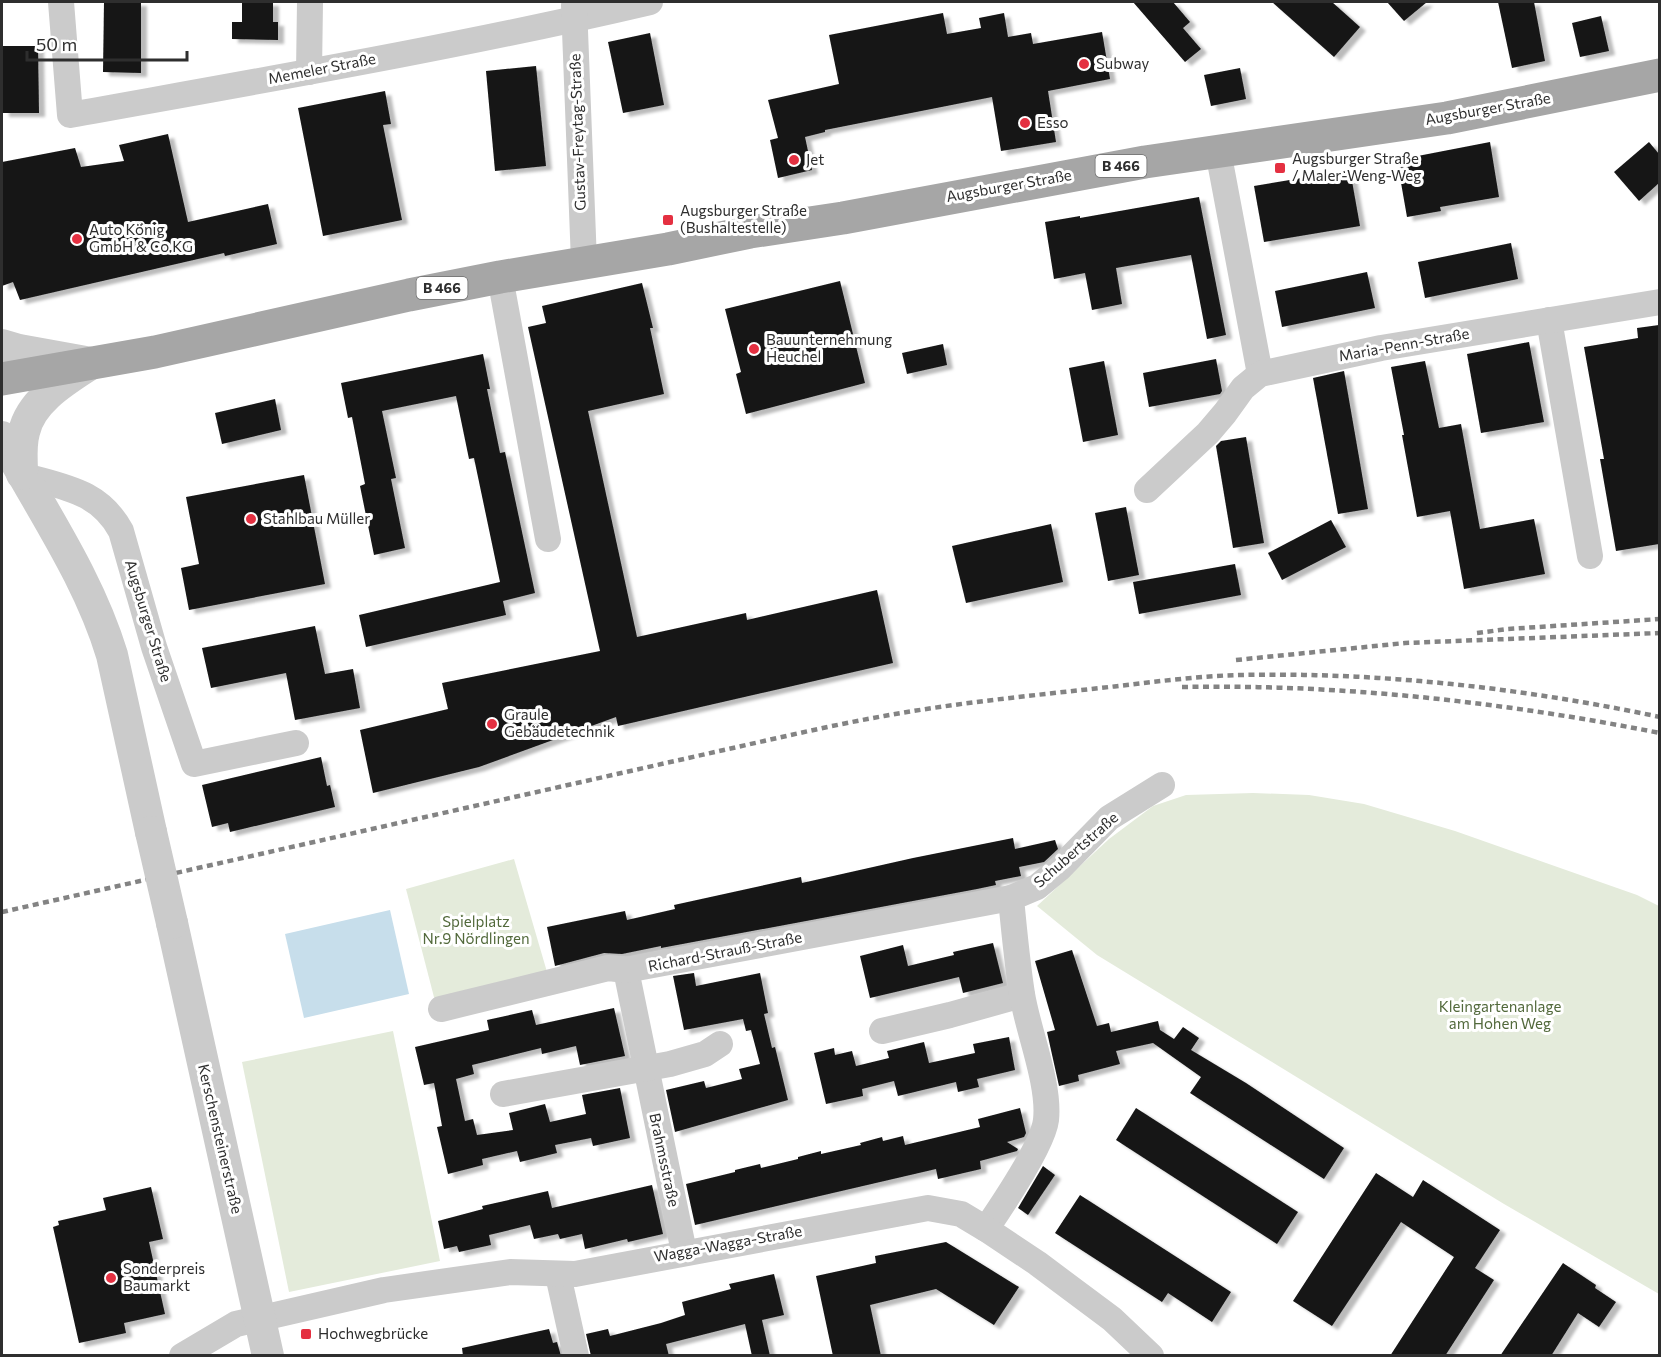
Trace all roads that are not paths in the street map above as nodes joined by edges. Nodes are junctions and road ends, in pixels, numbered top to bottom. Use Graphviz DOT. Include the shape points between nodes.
graph roads {
  1 [pos="61,2"];
  2 [pos="310,2"];
  3 [pos="650,2"];
  4 [pos="574,11"];
  5 [pos="309,72"];
  6 [pos="1659,75"];
  7 [pos="1218,151"];
  8 [pos="584,262"];
  9 [pos="500,277"];
  10 [pos="1659,302"];
  11 [pos="1549,320"];
  12 [pos="2,345"];
  13 [pos="92,363"];
  14 [pos="1260,374"];
  15 [pos="2,379"];
  16 [pos="2,437"];
  17 [pos="12,470"];
  18 [pos="1147,490"];
  19 [pos="548,539"];
  20 [pos="1590,555"];
  21 [pos="296,743"];
  22 [pos="1162,785"];
  23 [pos="1011,898"];
  24 [pos="626,970"];
  25 [pos="1022,995"];
  26 [pos="441,1009"];
  27 [pos="882,1031"];
  28 [pos="720,1044"];
  29 [pos="645,1067"];
  30 [pos="503,1094"];
  31 [pos="986,1229"];
  32 [pos="684,1252"];
  33 [pos="558,1275"];
  34 [pos="260,1317"];
  35 [pos="182,1356"];
  36 [pos="268,1356"];
  37 [pos="576,1356"];
  38 [pos="1151,1356"];
  1 -- 5 [label="street, Memeler Straße" via="70,115"];
  2 -- 5 [label="street"];
  3 -- 4 [label="street, Memeler Straße"];
  4 -- 5 [label="street, Memeler Straße"];
  4 -- 8 [label="street, Gustav-Freytag-Straße"];
  6 -- 7 [label="main road, Augsburger Straße / B 466" via="1447,118"];
  7 -- 8 [label="main road, Augsburger Straße / B 466"];
  7 -- 14 [label="street"];
  8 -- 9 [label="main road, Augsburger Straße / B 466"];
  9 -- 13 [label="main road, Augsburger Straße / B 466"];
  9 -- 19 [label="street"];
  10 -- 11 [label="street, Maria-Penn-Straße"];
  11 -- 14 [label="street, Maria-Penn-Straße" via="1371,350"];
  11 -- 20 [label="street"];
  12 -- 13 [label="street"];
  13 -- 15 [label="main road, Augsburger Straße / B 466"];
  13 -- 17 [label="street" via="45,397 31,415"];
  14 -- 18 [label="street" via="1243,388 1208,433"];
  16 -- 17 [label="street"];
  17 -- 21 [label="street, Augsburger Straße" via="83,493 115,520 194,764"];
  17 -- 34 [label="street, Kerschensteinerstraße, bridge" via="68,551 112,655"];
  22 -- 23 [label="street, Schubertstraße" via="1109,818 1037,887"];
  23 -- 24 [label="street, Richard-Strauß-Straße"];
  23 -- 25 [label="street"];
  24 -- 26 [label="street, Richard-Strauß-Straße" via="608,968"];
  24 -- 29 [label="street, Brahmsstraße"];
  25 -- 27 [label="street"];
  25 -- 31 [label="street" via="1045,1097 1046,1120 1035,1149"];
  28 -- 29 [label="street" via="705,1054"];
  29 -- 30 [label="street"];
  29 -- 32 [label="street, Brahmsstraße"];
  31 -- 32 [label="street, Wagga-Wagga-Straße" via="961,1214 928,1208"];
  31 -- 38 [label="street, Wagga-Wagga-Straße" via="1112,1318"];
  32 -- 33 [label="street, Wagga-Wagga-Straße"];
  33 -- 34 [label="street, Wagga-Wagga-Straße" via="510,1272 430,1283"];
  33 -- 37 [label="street"];
  34 -- 35 [label="street, Wagga-Wagga-Straße" via="236,1323"];
  34 -- 36 [label="street, Kerschensteinerstraße"];
}
